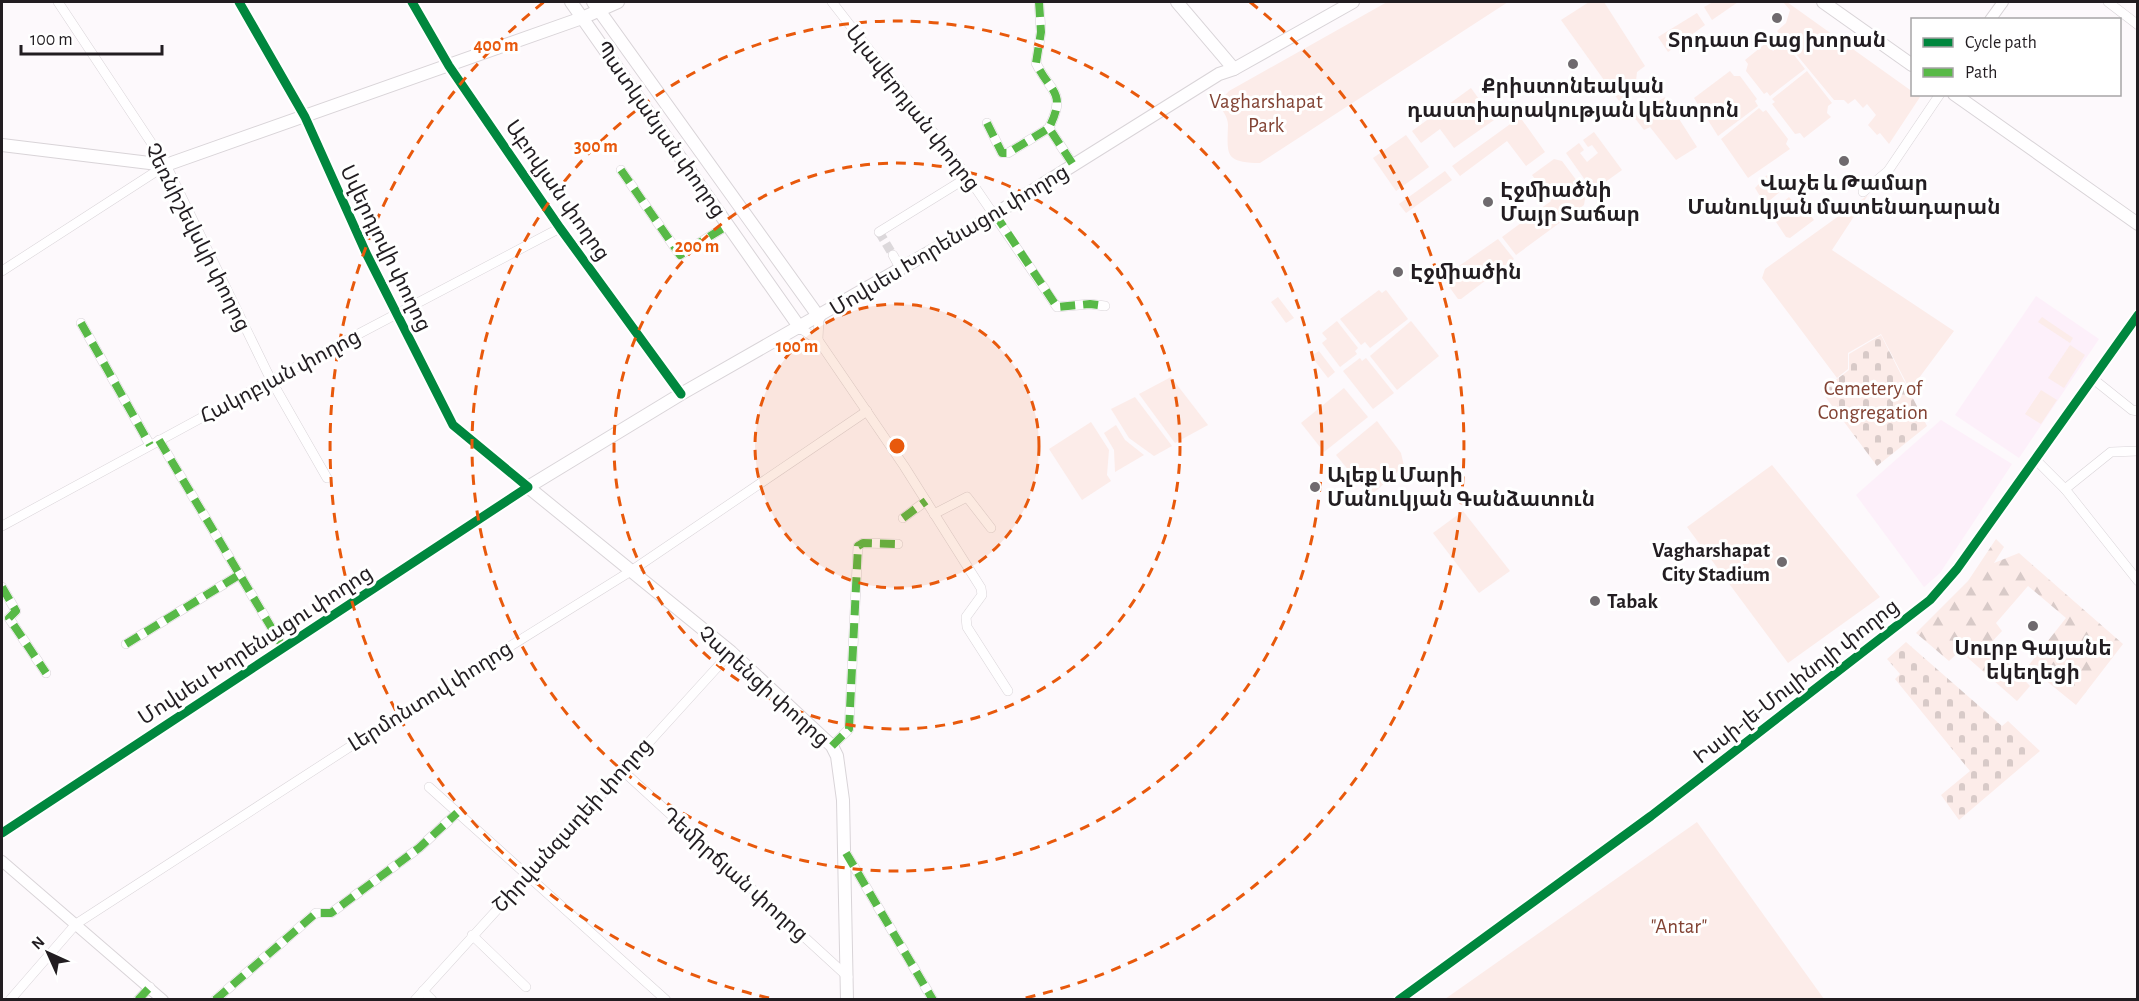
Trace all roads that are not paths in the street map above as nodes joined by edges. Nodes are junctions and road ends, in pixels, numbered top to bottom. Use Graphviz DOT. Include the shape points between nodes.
graph roads {
  1 [pos="58,2"];
  2 [pos="239,2"];
  3 [pos="412,2"];
  4 [pos="571,2"];
  5 [pos="618,2"];
  6 [pos="832,2"];
  7 [pos="1039,2"];
  8 [pos="1177,2"];
  9 [pos="1353,2"];
  10 [pos="1823,2"];
  11 [pos="2003,2"];
  12 [pos="2108,2"];
  13 [pos="596,6"];
  14 [pos="582,18"];
  15 [pos="1991,18"];
  16 [pos="2138,25"];
  17 [pos="1911,64"];
  18 [pos="449,66"];
  19 [pos="1234,69"];
  20 [pos="1939,96"];
  21 [pos="1957,96"];
  22 [pos="305,117"];
  23 [pos="987,123"];
  24 [pos="1049,128"];
  25 [pos="2,145"];
  26 [pos="166,165"];
  27 [pos="1074,166"];
  28 [pos="621,170"];
  29 [pos="968,177"];
  30 [pos="1863,192"];
  31 [pos="995,214"];
  32 [pos="2138,224"];
  33 [pos="728,225"];
  34 [pos="560,228"];
  35 [pos="879,232"];
  36 [pos="893,255"];
  37 [pos="901,270"];
  38 [pos="2,271"];
  39 [pos="1105,306"];
  40 [pos="398,314"];
  41 [pos="2138,315"];
  42 [pos="819,317"];
  43 [pos="81,322"];
  44 [pos="800,328"];
  45 [pos="818,340"];
  46 [pos="2092,378"];
  47 [pos="270,380"];
  48 [pos="681,394"];
  49 [pos="867,411"];
  50 [pos="2138,411"];
  51 [pos="155,443"];
  52 [pos="2138,451"];
  53 [pos="2036,460"];
  54 [pos="327,478"];
  55 [pos="528,487"];
  56 [pos="2065,489"];
  57 [pos="926,501"];
  58 [pos="934,514"];
  59 [pos="903,518"];
  60 [pos="2,526"];
  61 [pos="991,528"];
  62 [pos="898,544"];
  63 [pos="631,571"];
  64 [pos="239,575"];
  65 [pos="2138,581"];
  66 [pos="2,587"];
  67 [pos="126,644"];
  68 [pos="283,647"];
  69 [pos="730,652"];
  70 [pos="46,673"];
  71 [pos="1008,691"];
  72 [pos="832,746"];
  73 [pos="622,770"];
  74 [pos="429,787"];
  75 [pos="457,813"];
  76 [pos="2,833"];
  77 [pos="846,853"];
  78 [pos="2,861"];
  79 [pos="526,874"];
  80 [pos="76,924"];
  81 [pos="472,935"];
  82 [pos="849,977"];
  83 [pos="150,987"];
  84 [pos="526,987"];
  85 [pos="423,991"];
  86 [pos="9,999"];
  87 [pos="138,999"];
  88 [pos="163,999"];
  89 [pos="215,999"];
  90 [pos="416,999"];
  91 [pos="432,999"];
  92 [pos="666,999"];
  93 [pos="848,999"];
  94 [pos="933,999"];
  95 [pos="1399,999"];
  1 -- 26 [label="street, Չեռնիշեվսկի փողոց"];
  2 -- 22 [label="street, Սվերդլովի փողոց"];
  3 -- 18 [label="street, Աբովյան փողոց"];
  4 -- 14 [label="main road, Պատկանյան փողոց"];
  5 -- 13 [label="main road"];
  6 -- 29 [label="street, Ալավերդյան փողոց"];
  7 -- 24 [label="street" via="1041,32 1036,63 1057,96 1058,105"];
  8 -- 19 [label="main road"];
  9 -- 19 [label="main road, Մովսես Խորենացու փողոց"];
  10 -- 17 [label="main road"];
  11 -- 15 [label="street"];
  12 -- 16 [label="street"];
  13 -- 14 [label="main road"];
  13 -- 42 [label="main road, Պատկանյան փողոց"];
  14 -- 18 [label="main road"];
  14 -- 33 [label="main road, Պատկանյան փողոց"];
  18 -- 22 [label="main road"];
  18 -- 34 [label="street, Աբովյան փողոց"];
  19 -- 27 [label="main road, Մովսես Խորենացու փողոց" via="1219,74"];
  20 -- 30 [label="street" via="1888,171"];
  21 -- 32 [label="main road"];
  22 -- 26 [label="main road"];
  22 -- 40 [label="street, Սվերդլովի փողոց"];
  23 -- 24 [label="street" via="1002,153"];
  24 -- 27 [label="street"];
  25 -- 26 [label="main road"];
  26 -- 38 [label="street"];
  26 -- 47 [label="street, Չեռնիշեվսկի փողոց"];
  27 -- 31 [label="main road, Մովսես Խորենացու փողոց"];
  28 -- 33 [label="street" via="680,255"];
  29 -- 31 [label="street, Ալավերդյան փողոց"];
  29 -- 35 [label="street"];
  31 -- 37 [label="main road, Մովսես Խորենացու փողոց"];
  31 -- 39 [label="street, Ալավերդյան փողոց" via="1057,307"];
  33 -- 44 [label="main road, Պատկանյան փողոց"];
  34 -- 40 [label="street, Հակոբյան փողոց"];
  34 -- 48 [label="street, Աբովյան փողոց"];
  36 -- 37 [label="street"];
  37 -- 42 [label="main road, Մովսես Խորենացու փողոց"];
  40 -- 47 [label="street, Հակոբյան փողոց"];
  40 -- 55 [label="street, Սվերդլովի փողոց" via="453,425"];
  41 -- 46 [label="street, Իսսի-լե-Մուլինոյի փողոց"];
  42 -- 44 [label="main road, Մովսես Խորենացու փողոց"];
  42 -- 45 [label="street"];
  43 -- 51 [label="street"];
  44 -- 45 [label="street, Պատկանյան փողոց"];
  44 -- 48 [label="main road, Մովսես Խորենացու փողոց"];
  45 -- 49 [label="street, Պատկանյան փողոց"];
  46 -- 50 [label="street"];
  46 -- 53 [label="street, Իսսի-լե-Մուլինոյի փողոց"];
  47 -- 51 [label="street, Հակոբյան փողոց"];
  47 -- 54 [label="street, Չեռնիշեվսկի փողոց"];
  48 -- 55 [label="main road, Մովսես Խորենացու փողոց"];
  49 -- 57 [label="street, Պատկանյան փողոց"];
  49 -- 63 [label="street, Լերմոնտով փողոց"];
  51 -- 60 [label="street, Հակոբյան փողոց"];
  51 -- 64 [label="street"];
  52 -- 56 [label="street" via="2111,452"];
  53 -- 56 [label="street"];
  53 -- 95 [label="street, Իսսի-լե-Մուլինոյի փողոց" via="1930,600 1651,816"];
  55 -- 63 [label="main road, Չարենցի փողոց"];
  55 -- 68 [label="street, Մովսես Խորենացու փողոց"];
  56 -- 65 [label="street"];
  57 -- 58 [label="street, Պատկանյան փողոց"];
  57 -- 59 [label="street"];
  58 -- 61 [label="street" via="967,497"];
  58 -- 71 [label="street, Պատկանյան փողոց" via="981,588 982,595 966,617 967,627"];
  62 -- 72 [label="street" via="858,546 849,729"];
  63 -- 69 [label="main road, Չարենցի փողոց"];
  63 -- 80 [label="street, Լերմոնտով փողոց"];
  64 -- 67 [label="street"];
  64 -- 68 [label="street"];
  66 -- 70 [label="street" via="16,611 9,618"];
  68 -- 76 [label="street, Մովսես Խորենացու փողոց"];
  69 -- 72 [label="main road, Չարենցի փողոց"];
  69 -- 73 [label="street, Շիրվանզադեի փողոց"];
  72 -- 77 [label="main road, Չարենցի փողոց" via="843,800"];
  73 -- 79 [label="street, Շիրվանզադեի փողոց"];
  73 -- 82 [label="street, Դեմիրճյան փողոց"];
  74 -- 75 [label="street"];
  75 -- 79 [label="street"];
  75 -- 89 [label="street" via="419,848 331,913 316,913"];
  77 -- 82 [label="main road, Չարենցի փողոց"];
  77 -- 94 [label="street"];
  78 -- 80 [label="street"];
  79 -- 81 [label="street, Շիրվանզադեի փողոց"];
  79 -- 92 [label="street"];
  80 -- 83 [label="street"];
  80 -- 86 [label="street, Լերմոնտով փողոց"];
  81 -- 84 [label="street"];
  81 -- 85 [label="street, Շիրվանզադեի փողոց"];
  82 -- 93 [label="main road, Չարենցի փողոց"];
  83 -- 87 [label="street"];
  83 -- 88 [label="street"];
  85 -- 90 [label="street, Շիրվանզադեի փողոց"];
  85 -- 91 [label="street"];
}
